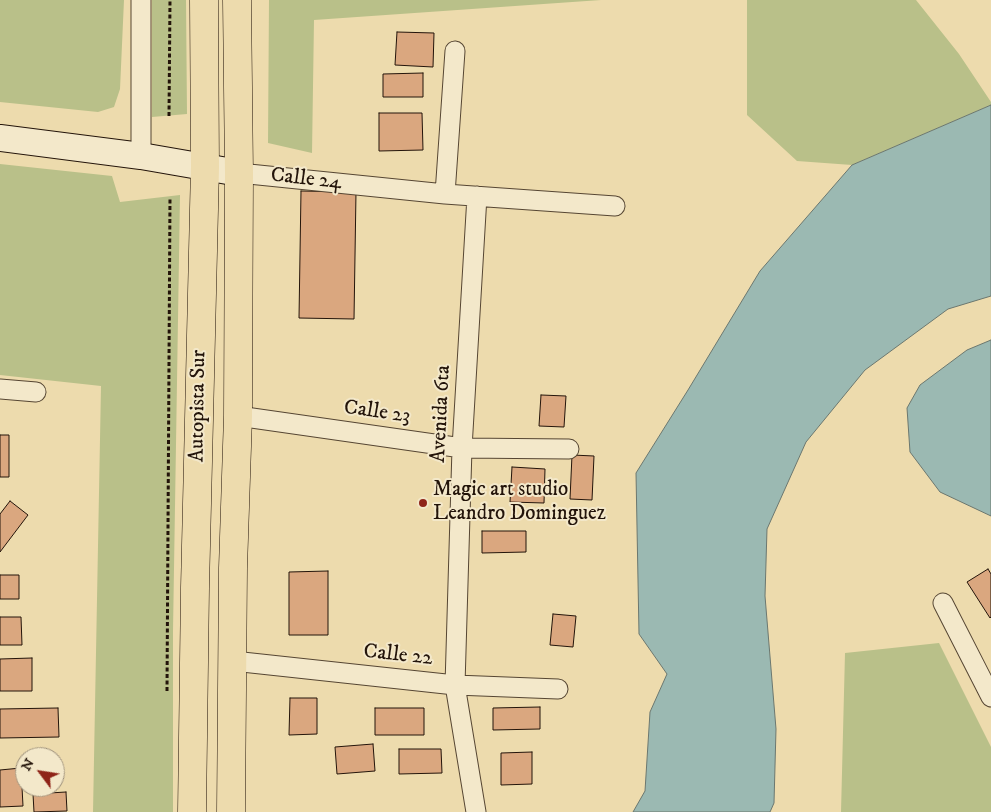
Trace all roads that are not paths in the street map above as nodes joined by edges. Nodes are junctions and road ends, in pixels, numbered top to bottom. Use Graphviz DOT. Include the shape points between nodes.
graph roads {
  1 [pos="141,0"];
  2 [pos="204,0"];
  3 [pos="237,0"];
  4 [pos="455,51"];
  5 [pos="0,138"];
  6 [pos="141,156"];
  7 [pos="205,167"];
  8 [pos="239,174"];
  9 [pos="445,194"];
  10 [pos="477,196"];
  11 [pos="615,206"];
  12 [pos="0,389"];
  13 [pos="36,392"];
  14 [pos="238,416"];
  15 [pos="462,448"];
  16 [pos="569,449"];
  17 [pos="943,602"];
  18 [pos="233,660"];
  19 [pos="455,685"];
  20 [pos="558,689"];
  21 [pos="991,697"];
  22 [pos="192,812"];
  23 [pos="231,812"];
  24 [pos="476,812"];
  1 -- 6 [label="street"];
  2 -- 7 [label="highway, Autopista Sur"];
  3 -- 8 [label="highway, Autopista Sur"];
  4 -- 9 [label="street"];
  5 -- 6 [label="street, Calle 24"];
  6 -- 7 [label="street, Calle 24"];
  7 -- 8 [label="street, Calle 24"];
  7 -- 22 [label="highway, Autopista Sur"];
  8 -- 9 [label="street, Calle 24"];
  8 -- 14 [label="highway, Autopista Sur"];
  9 -- 10 [label="street, Calle 24"];
  10 -- 11 [label="street, Calle 24"];
  10 -- 15 [label="street, Avenida 6ta"];
  12 -- 13 [label="street"];
  14 -- 15 [label="street, Calle 23"];
  14 -- 18 [label="highway, Autopista Sur"];
  15 -- 16 [label="street, Calle 23"];
  15 -- 19 [label="street, Avenida 6ta"];
  17 -- 21 [label="street"];
  18 -- 19 [label="street, Calle 22"];
  18 -- 23 [label="highway, Autopista Sur"];
  19 -- 20 [label="street, Calle 22"];
  19 -- 24 [label="street, Avenida 6ta"];
}
